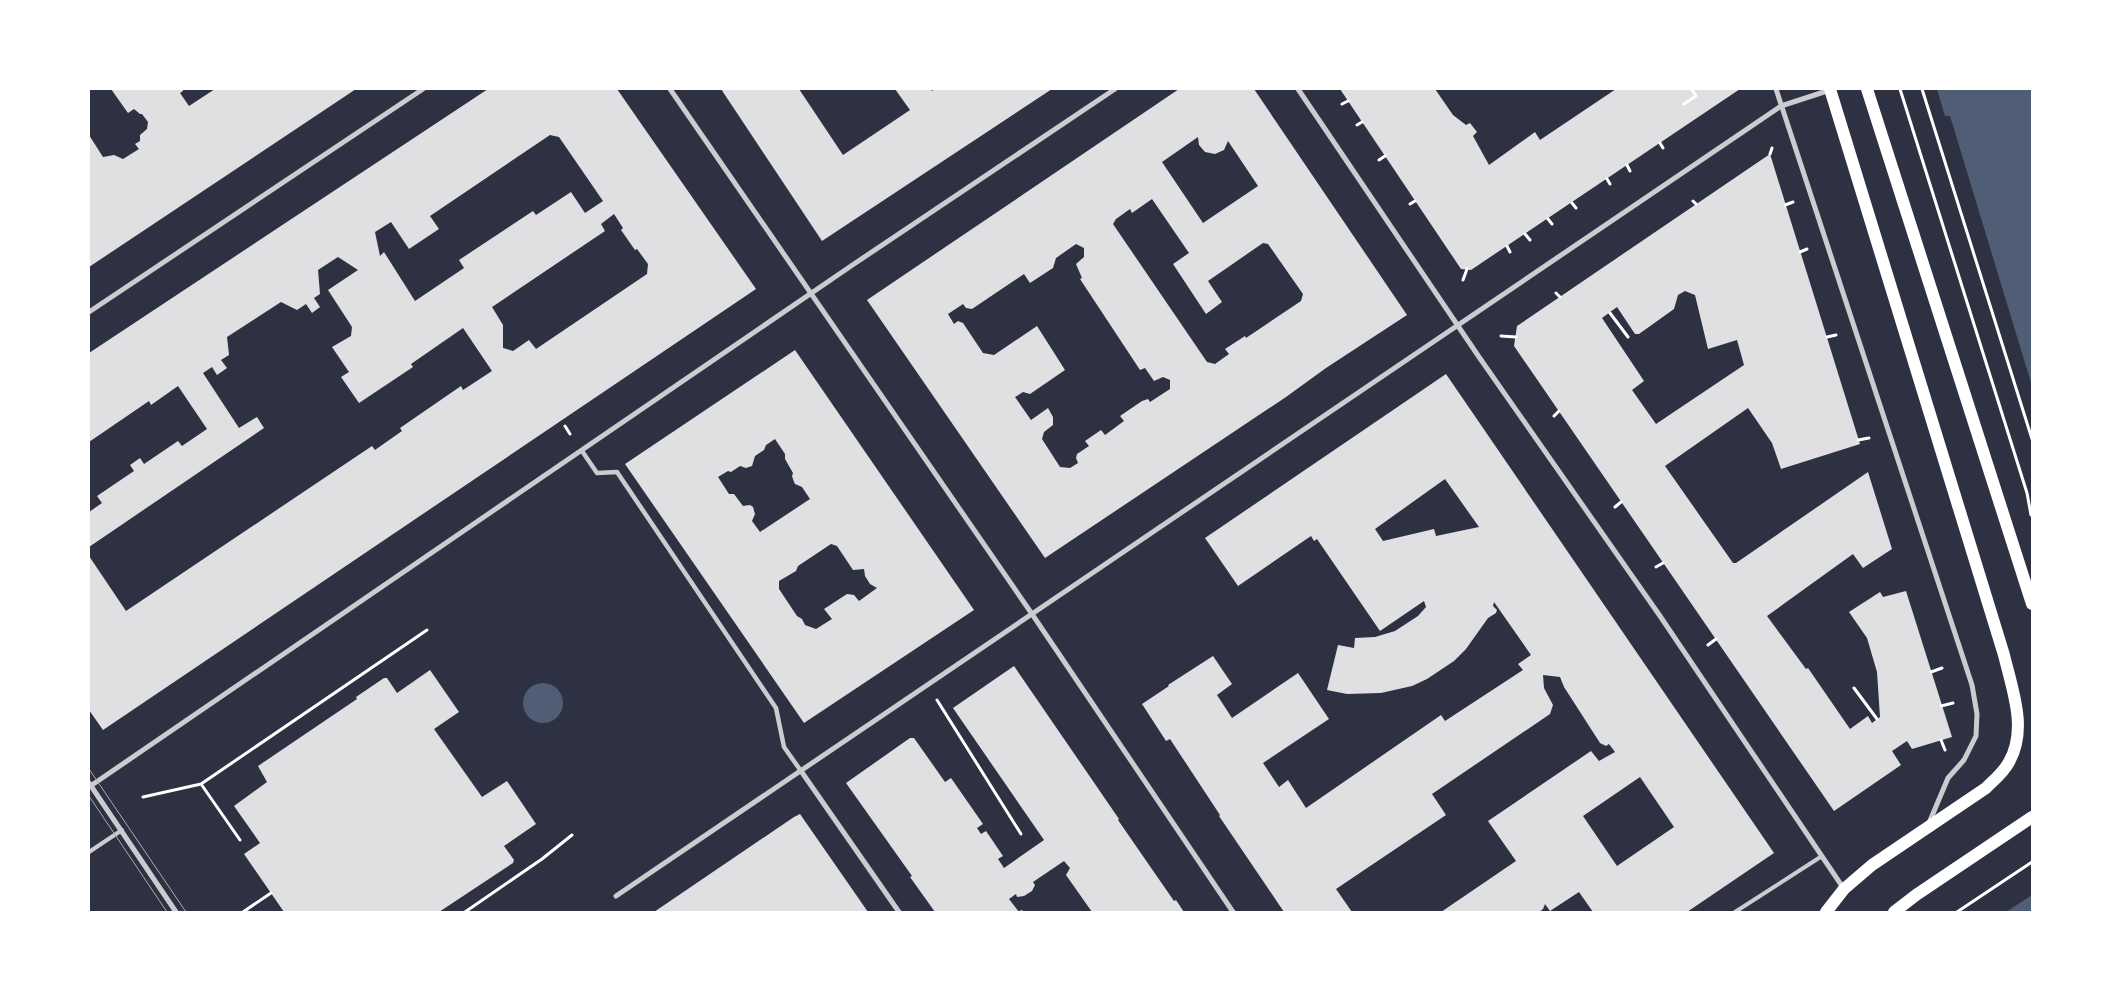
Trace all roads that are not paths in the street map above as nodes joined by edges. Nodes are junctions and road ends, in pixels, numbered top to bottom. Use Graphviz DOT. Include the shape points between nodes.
graph roads {
  1 [pos="423,89"];
  2 [pos="670,89"];
  3 [pos="1115,89"];
  4 [pos="1298,89"];
  5 [pos="1776,89"];
  6 [pos="1832,89"];
  7 [pos="1867,89"];
  8 [pos="1781,106"];
  9 [pos="811,294"];
  10 [pos="89,312"];
  11 [pos="1457,324"];
  12 [pos="582,451"];
  13 [pos="2032,604"];
  14 [pos="1032,614"];
  15 [pos="801,771"];
  16 [pos="89,785"];
  17 [pos="2032,817"];
  18 [pos="1927,829"];
  19 [pos="122,830"];
  20 [pos="89,852"];
  21 [pos="1822,856"];
  22 [pos="1844,889"];
  23 [pos="616,896"];
  24 [pos="176,912"];
  25 [pos="900,912"];
  26 [pos="1233,912"];
  27 [pos="1735,912"];
  28 [pos="1826,912"];
  29 [pos="1894,912"];
  1 -- 10 [label="street"];
  2 -- 9 [label="street"];
  3 -- 9 [label="street"];
  4 -- 11 [label="street"];
  5 -- 8 [label="street"];
  6 -- 8 [label="street"];
  6 -- 18 [label="main road" via="2004,655 2018,716 2018,732 2009,763 1986,788"];
  7 -- 13 [label="main road"];
  8 -- 11 [label="street"];
  8 -- 18 [label="street" via="1972,685 1977,714 1976,736 1964,760 1948,778"];
  9 -- 12 [label="street"];
  9 -- 14 [label="street"];
  11 -- 14 [label="street"];
  11 -- 21 [label="street"];
  12 -- 15 [label="street" via="597,473 617,472 776,708 784,747"];
  12 -- 16 [label="street"];
  14 -- 15 [label="street"];
  14 -- 26 [label="street"];
  15 -- 23 [label="street"];
  15 -- 25 [label="street"];
  16 -- 19 [label="street"];
  17 -- 29 [label="main road"];
  18 -- 22 [label="main road" via="1872,865"];
  19 -- 20 [label="lane"];
  19 -- 24 [label="street"];
  21 -- 22 [label="street"];
  21 -- 27 [label="lane"];
  22 -- 28 [label="main road"];
}
